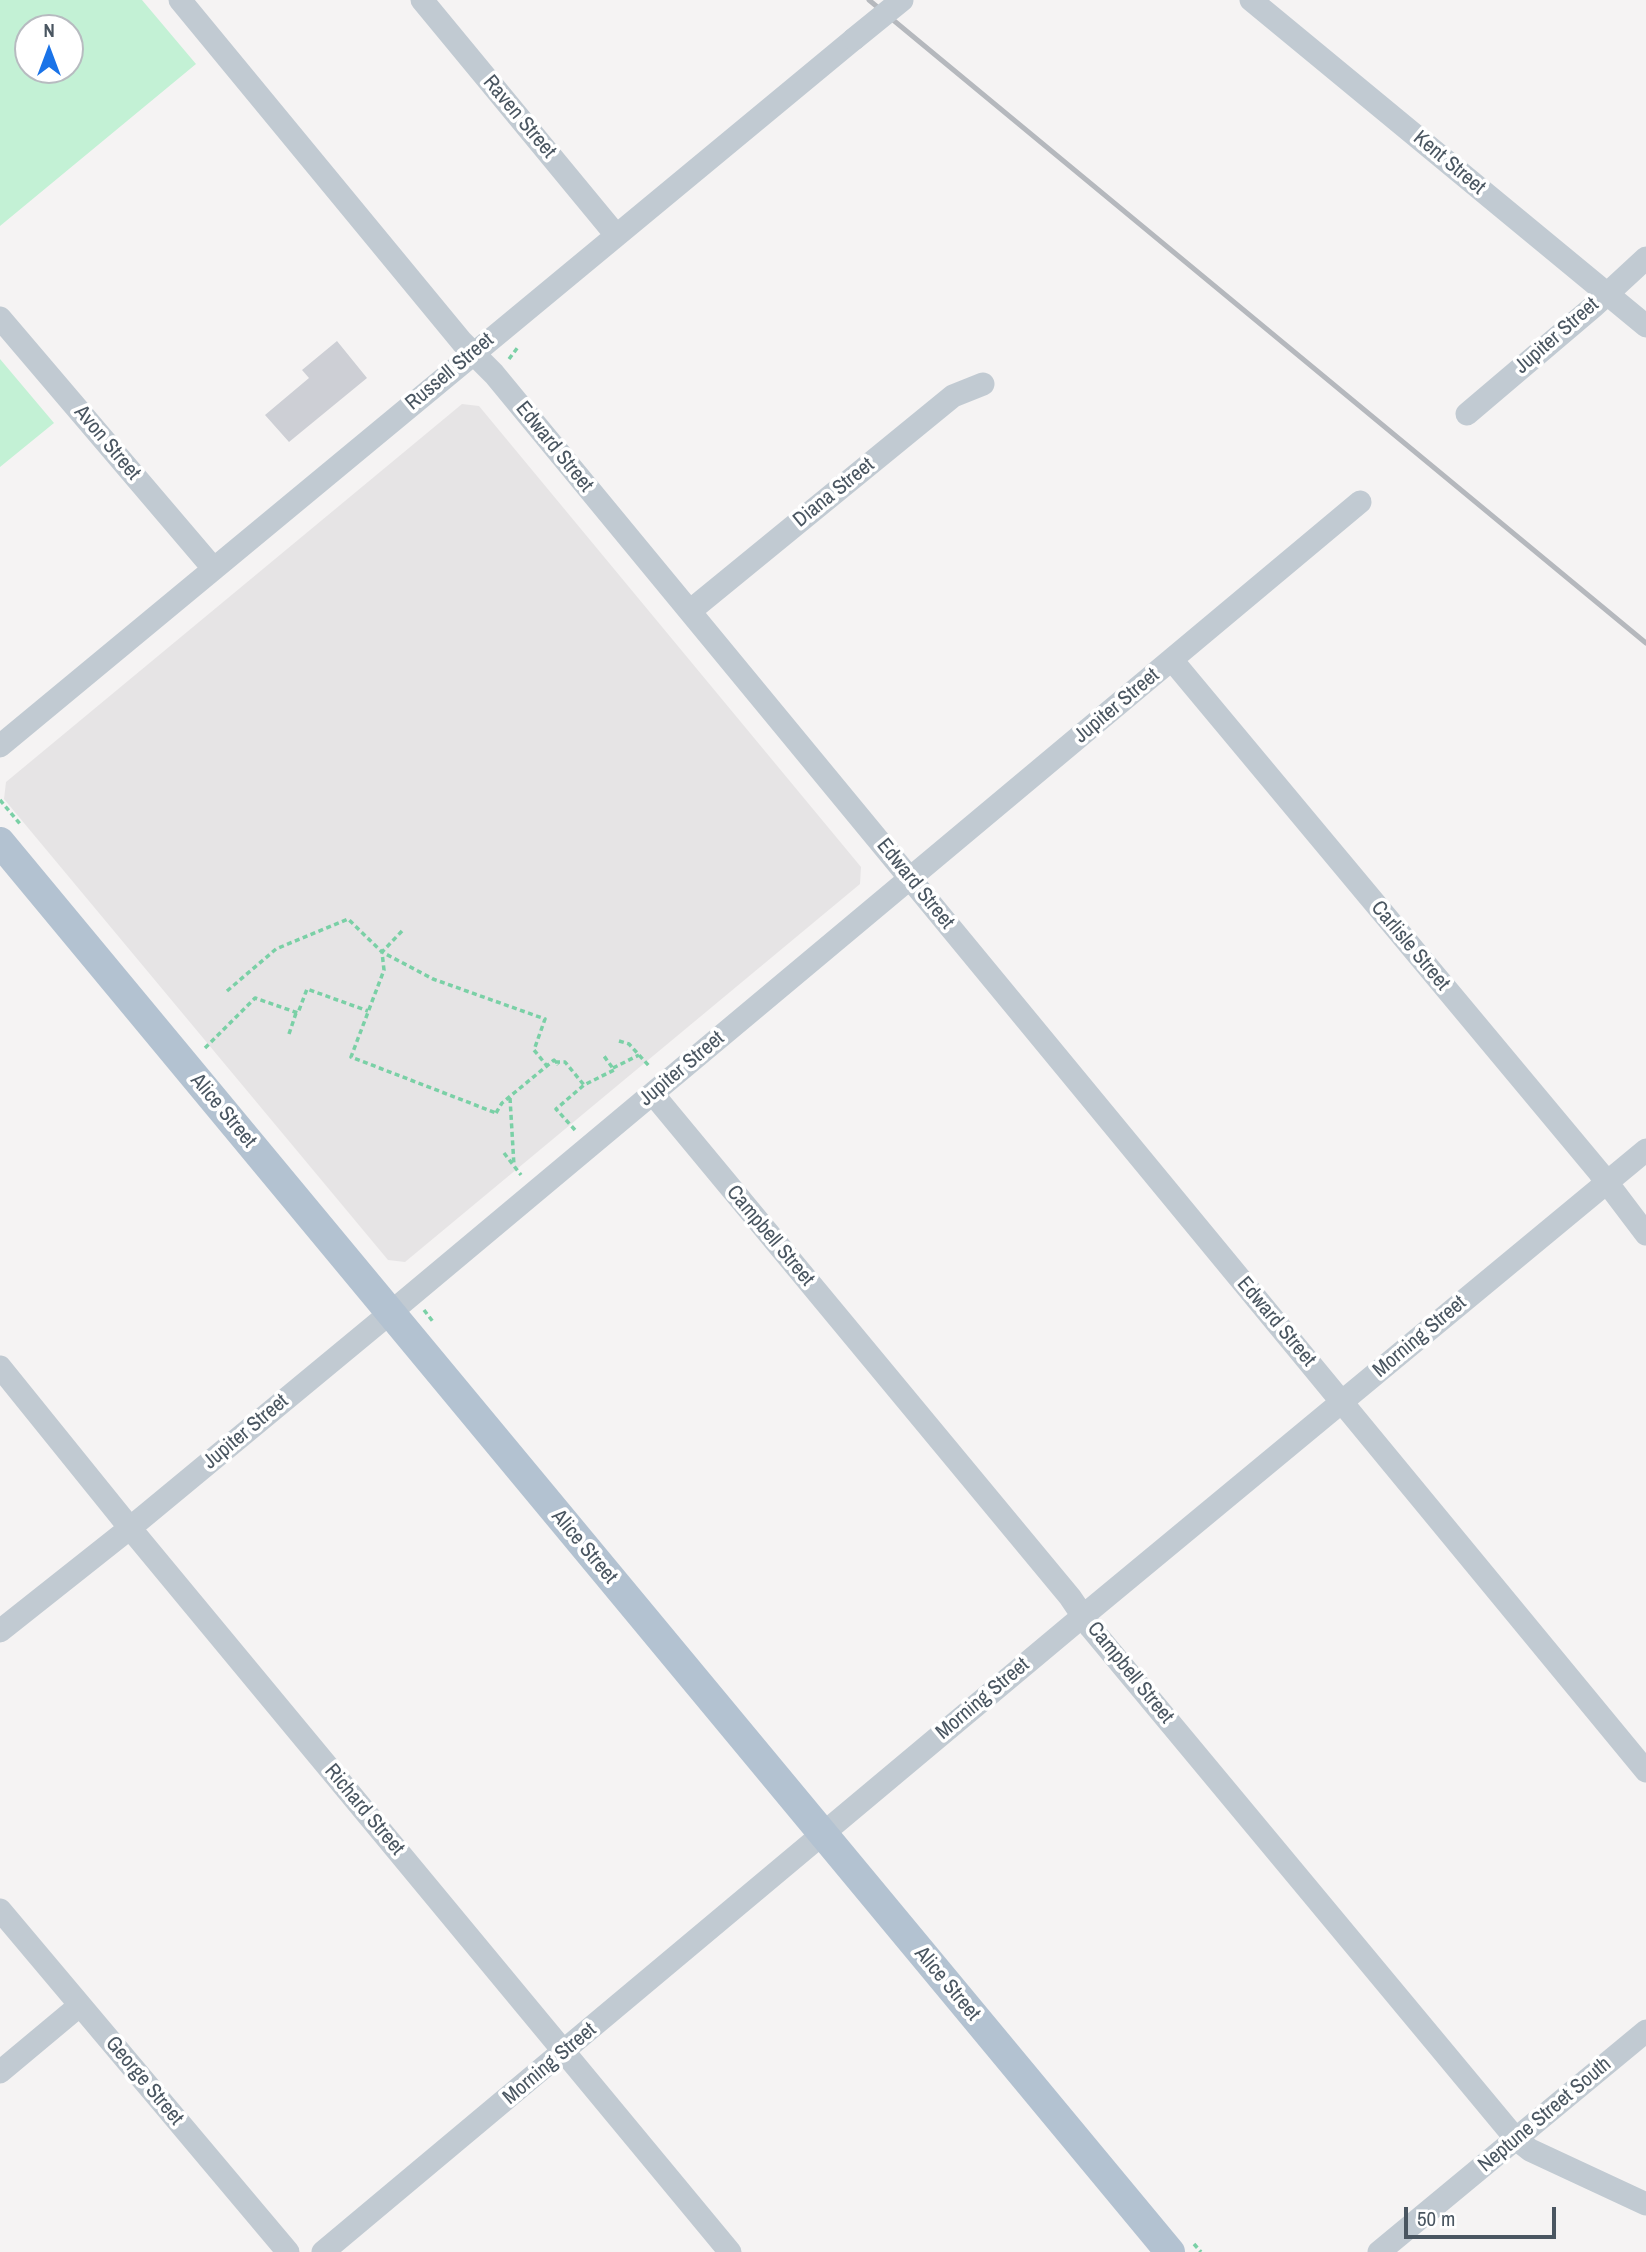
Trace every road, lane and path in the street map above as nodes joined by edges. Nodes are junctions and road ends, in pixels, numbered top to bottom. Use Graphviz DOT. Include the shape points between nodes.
graph roads {
  1 [pos="180,0"];
  2 [pos="422,0"];
  3 [pos="902,0"];
  4 [pos="1251,0"];
  5 [pos="616,235"];
  6 [pos="1646,258"];
  7 [pos="1606,293"];
  8 [pos="0,318"];
  9 [pos="1646,326"];
  10 [pos="474,353"];
  11 [pos="983,384"];
  12 [pos="1467,414"];
  13 [pos="1360,502"];
  14 [pos="213,568"];
  15 [pos="690,611"];
  16 [pos="1172,660"];
  17 [pos="0,746"];
  18 [pos="0,842"];
  19 [pos="910,879"];
  20 [pos="402,931"];
  21 [pos="382,952"];
  22 [pos="227,991"];
  23 [pos="368,1011"];
  24 [pos="296,1013"];
  25 [pos="289,1034"];
  26 [pos="620,1041"];
  27 [pos="205,1048"];
  28 [pos="639,1055"];
  29 [pos="604,1056"];
  30 [pos="547,1066"];
  31 [pos="650,1067"];
  32 [pos="612,1068"];
  33 [pos="584,1085"];
  34 [pos="653,1094"];
  35 [pos="509,1096"];
  36 [pos="575,1130"];
  37 [pos="1646,1150"];
  38 [pos="504,1153"];
  39 [pos="514,1166"];
  40 [pos="521,1175"];
  41 [pos="1606,1183"];
  42 [pos="1646,1234"];
  43 [pos="390,1314"];
  44 [pos="0,1367"];
  45 [pos="1341,1402"];
  46 [pos="130,1528"];
  47 [pos="1083,1616"];
  48 [pos="0,1632"];
  49 [pos="1646,1771"];
  50 [pos="823,1835"];
  51 [pos="0,1910"];
  52 [pos="79,2006"];
  53 [pos="1646,2031"];
  54 [pos="565,2052"];
  55 [pos="0,2072"];
  56 [pos="1516,2139"];
  57 [pos="1646,2204"];
  58 [pos="288,2252"];
  59 [pos="323,2252"];
  60 [pos="730,2252"];
  61 [pos="1170,2252"];
  62 [pos="1379,2252"];
  1 -- 10 [label="street, Edward Street"];
  2 -- 5 [label="street, Raven Street"];
  3 -- 5 [label="street, Russell Street, bridge"];
  4 -- 7 [label="street, Kent Street"];
  5 -- 10 [label="street, Russell Street"];
  6 -- 7 [label="street, Jupiter Street"];
  7 -- 9 [label="street, Kent Street"];
  7 -- 12 [label="street, Jupiter Street"];
  8 -- 14 [label="street, Avon Street"];
  10 -- 14 [label="street, Russell Street"];
  10 -- 15 [label="street, Edward Street"];
  11 -- 15 [label="street, Diana Street" via="953,396"];
  13 -- 16 [label="street, Jupiter Street"];
  14 -- 17 [label="street, Russell Street"];
  15 -- 19 [label="street, Edward Street"];
  16 -- 19 [label="street, Jupiter Street"];
  16 -- 41 [label="street, Carlisle Street"];
  18 -- 43 [label="main road, Alice Street"];
  19 -- 34 [label="street, Jupiter Street"];
  19 -- 45 [label="street, Edward Street"];
  20 -- 21 [label="path"];
  21 -- 22 [label="path" via="348,919 276,950"];
  21 -- 23 [label="path" via="384,971"];
  21 -- 30 [label="path" via="433,979 545,1019 534,1050"];
  23 -- 24 [label="path" via="307,989"];
  23 -- 35 [label="path" via="351,1058 496,1114"];
  24 -- 25 [label="path"];
  24 -- 27 [label="path" via="255,998"];
  26 -- 28 [label="path"];
  28 -- 31 [label="path"];
  28 -- 32 [label="path"];
  29 -- 32 [label="path"];
  30 -- 33 [label="path" via="554,1060 565,1062"];
  30 -- 35 [label="path"];
  32 -- 33 [label="path"];
  33 -- 36 [label="path" via="556,1109"];
  34 -- 43 [label="street, Jupiter Street"];
  34 -- 47 [label="street, Campbell Street"];
  35 -- 39 [label="path"];
  37 -- 41 [label="street, Morning Street"];
  38 -- 39 [label="path"];
  39 -- 40 [label="path"];
  41 -- 42 [label="street, Carlisle Street"];
  41 -- 45 [label="street, Morning Street"];
  43 -- 46 [label="street, Jupiter Street"];
  43 -- 50 [label="main road, Alice Street"];
  44 -- 46 [label="street, Richard Street"];
  45 -- 47 [label="street, Morning Street"];
  45 -- 49 [label="street, Edward Street"];
  46 -- 48 [label="street, Jupiter Street"];
  46 -- 54 [label="street, Richard Street"];
  47 -- 50 [label="street, Morning Street"];
  47 -- 56 [label="street, Campbell Street"];
  50 -- 54 [label="street, Morning Street"];
  50 -- 61 [label="main road, Alice Street"];
  51 -- 52 [label="street, George Street"];
  52 -- 55 [label="street"];
  52 -- 58 [label="street, George Street"];
  53 -- 56 [label="street, Neptune Street South"];
  54 -- 59 [label="street, Morning Street"];
  54 -- 60 [label="street, Richard Street"];
  56 -- 57 [label="street, Campbell Street" via="1530,2150"];
  56 -- 62 [label="street, Neptune Street South"];
}
